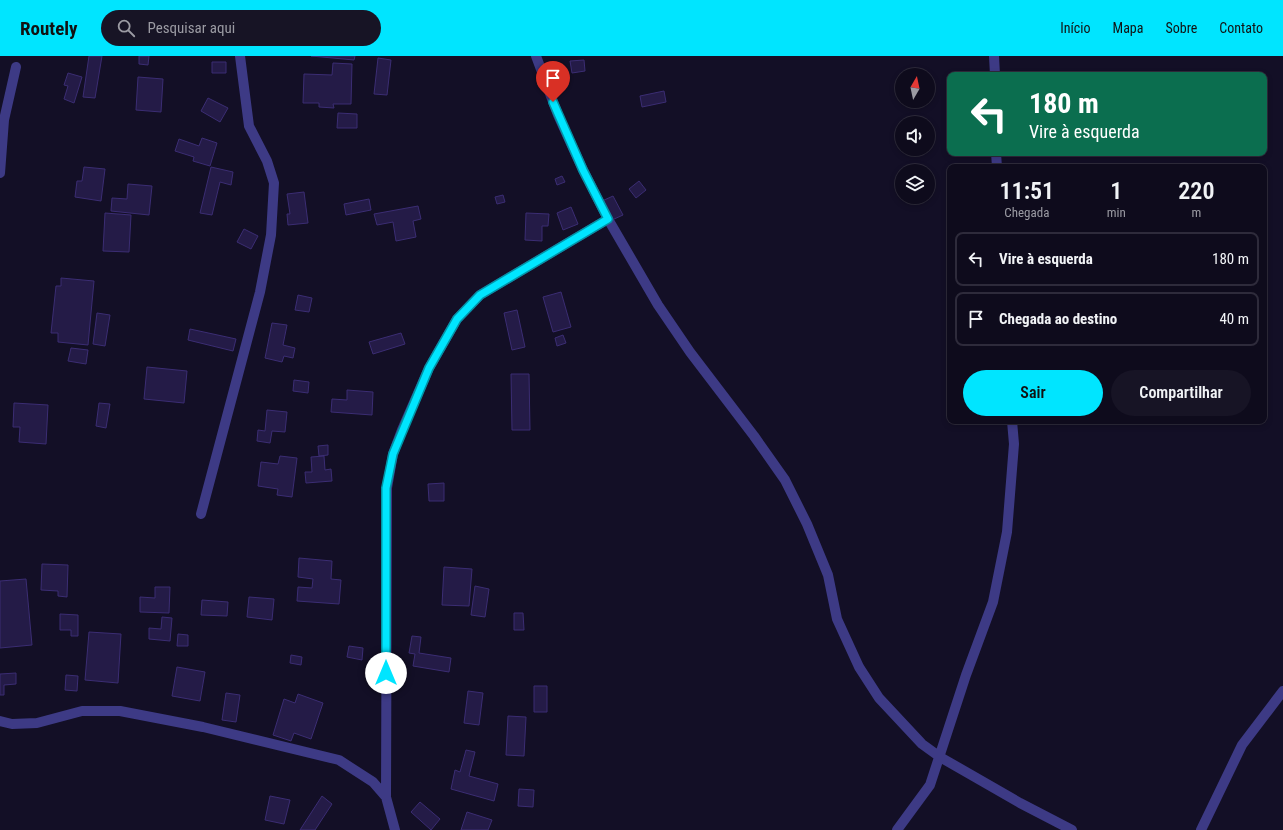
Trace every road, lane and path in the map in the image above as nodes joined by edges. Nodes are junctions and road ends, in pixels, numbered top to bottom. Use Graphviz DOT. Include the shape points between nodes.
graph roads {
  1 [pos="240,56"];
  2 [pos="536,56"];
  3 [pos="994,56"];
  4 [pos="16,67"];
  5 [pos="994,72"];
  6 [pos="0,173"];
  7 [pos="608,219"];
  8 [pos="1012,424"];
  9 [pos="201,514"];
  10 [pos="1283,691"];
  11 [pos="0,721"];
  12 [pos="940,757"];
  13 [pos="386,797"];
  14 [pos="395,830"];
  15 [pos="896,830"];
  16 [pos="1072,830"];
  17 [pos="1201,830"];
  1 -- 9 [label="street" via="249,126 267,161 274,183 271,235 260,292"];
  2 -- 7 [label="street" via="558,115"];
  3 -- 5 [label="street"];
  4 -- 6 [label="street" via="4,120"];
  7 -- 12 [label="street" via="658,305 784,480 828,575 836,618 859,667 879,698 922,744"];
  7 -- 13 [label="street" via="480,295 457,319 429,368 393,454 386,488"];
  8 -- 12 [label="street" via="1014,444 1007,532 994,594"];
  10 -- 17 [label="street" via="1242,745"];
  11 -- 13 [label="street" via="12,724 37,723 82,711 120,710 339,760 373,782"];
  12 -- 15 [label="street" via="930,785"];
  12 -- 16 [label="street"];
  13 -- 14 [label="street"];
}
